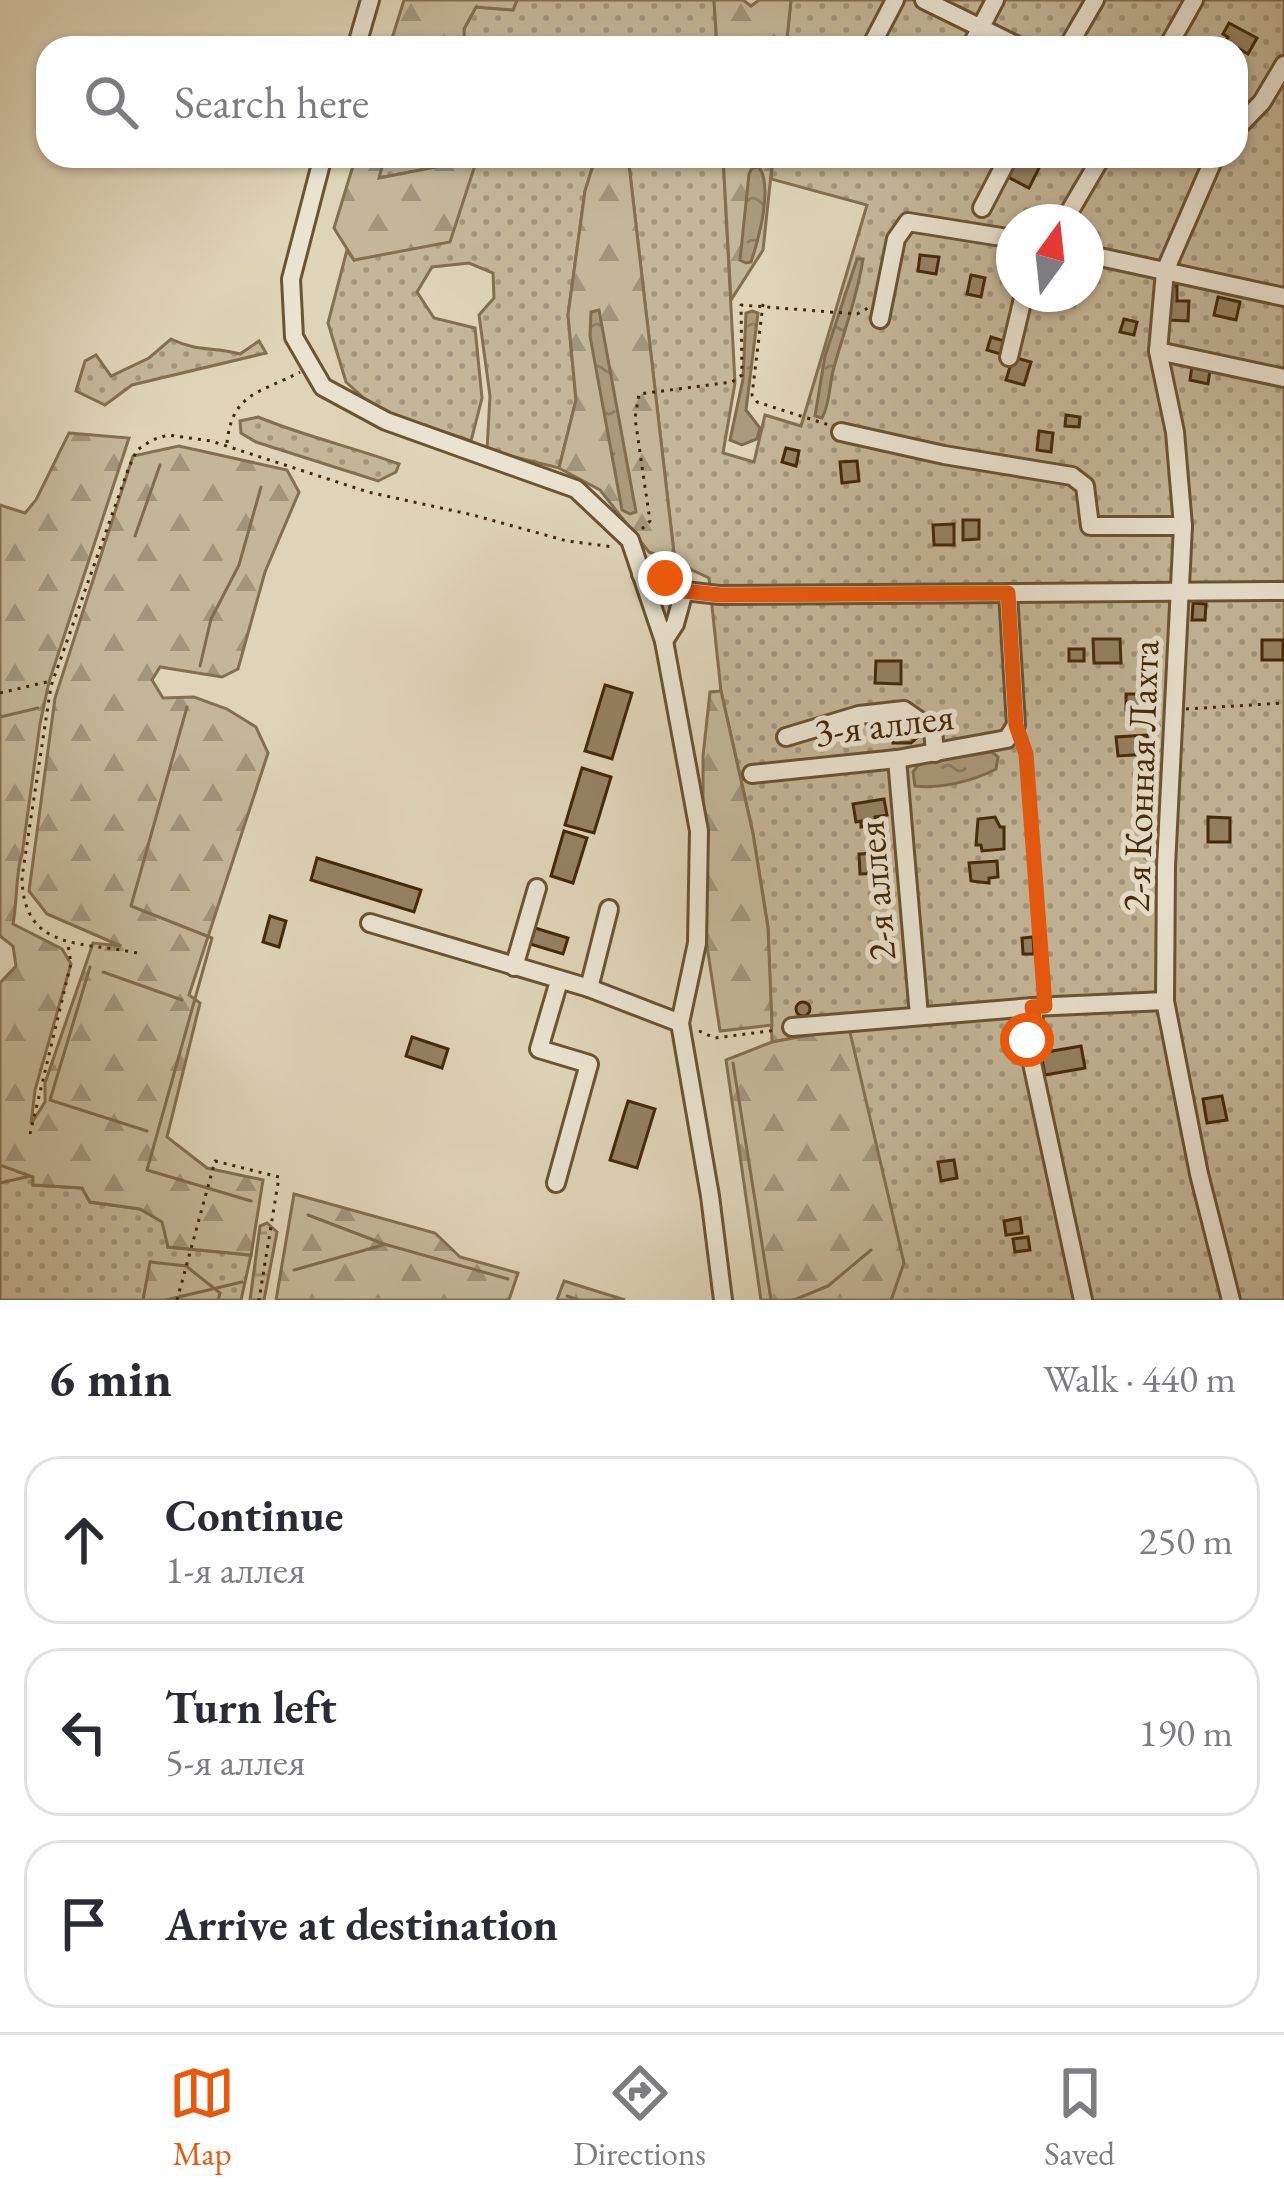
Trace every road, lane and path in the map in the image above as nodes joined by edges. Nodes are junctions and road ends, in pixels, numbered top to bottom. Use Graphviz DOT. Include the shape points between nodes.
graph roads {
  1 [pos="370,0"];
  2 [pos="895,0"];
  3 [pos="924,0"];
  4 [pos="995,0"];
  5 [pos="1095,0"];
  6 [pos="1194,0"];
  7 [pos="980,29"];
  8 [pos="360,36"];
  9 [pos="876,36"];
  10 [pos="976,36"];
  11 [pos="995,36"];
  12 [pos="1073,36"];
  13 [pos="1174,36"];
  14 [pos="1284,64"];
  15 [pos="1262,101"];
  16 [pos="1284,103"];
  17 [pos="1248,116"];
  18 [pos="320,168"];
  19 [pos="1003,168"];
  20 [pos="1095,168"];
  21 [pos="1210,168"];
  22 [pos="1074,204"];
  23 [pos="982,208"];
  24 [pos="996,236"];
  25 [pos="1104,258"];
  26 [pos="1165,271"];
  27 [pos="1284,297"];
  28 [pos="763,304"];
  29 [pos="1020,312"];
  30 [pos="857,314"];
  31 [pos="880,319"];
  32 [pos="1158,351"];
  33 [pos="1009,357"];
  34 [pos="311,366"];
  35 [pos="1284,378"];
  36 [pos="841,432"];
  37 [pos="227,445"];
  38 [pos="1183,526"];
  39 [pos="630,540"];
  40 [pos="639,567"];
  41 [pos="684,591"];
  42 [pos="1284,591"];
  43 [pos="1008,593"];
  44 [pos="1181,593"];
  45 [pos="664,641"];
  46 [pos="53,680"];
  47 [pos="0,693"];
  48 [pos="1284,704"];
  49 [pos="1172,710"];
  50 [pos="1016,725"];
  51 [pos="785,737"];
  52 [pos="935,753"];
  53 [pos="897,759"];
  54 [pos="752,774"];
  55 [pos="537,888"];
  56 [pos="609,909"];
  57 [pos="370,923"];
  58 [pos="68,943"];
  59 [pos="137,953"];
  60 [pos="514,967"];
  61 [pos="559,981"];
  62 [pos="589,988"];
  63 [pos="1166,1001"];
  64 [pos="1038,1007"];
  65 [pos="919,1016"];
  66 [pos="680,1023"];
  67 [pos="792,1027"];
  68 [pos="30,1134"];
  69 [pos="556,1183"];
  70 [pos="178,1300"];
  71 [pos="259,1300"];
  72 [pos="723,1300"];
  73 [pos="1083,1300"];
  74 [pos="1231,1300"];
  1 -- 8 [label="street"];
  2 -- 9 [label="street"];
  3 -- 7 [label="street"];
  4 -- 7 [label="street"];
  5 -- 12 [label="street"];
  6 -- 13 [label="street"];
  7 -- 10 [label="street"];
  7 -- 11 [label="street"];
  14 -- 15 [label="street"];
  15 -- 16 [label="street"];
  15 -- 17 [label="street"];
  18 -- 34 [label="street" via="290,279 294,337"];
  19 -- 23 [label="street"];
  20 -- 22 [label="street"];
  21 -- 26 [label="street, 2-я Конная Лахта"];
  24 -- 31 [label="street" via="908,222 896,239"];
  25 -- 26 [label="street"];
  26 -- 27 [label="street"];
  26 -- 32 [label="street, 2-я Конная Лахта"];
  28 -- 30 [label="path"];
  28 -- 36 [label="path" via="752,395"];
  28 -- 39 [label="path" via="741,304 742,375 639,394 635,418 650,521"];
  29 -- 33 [label="street"];
  32 -- 35 [label="street"];
  32 -- 38 [label="street, 2-я Конная Лахта"];
  34 -- 37 [label="path" via="242,400"];
  34 -- 39 [label="street" via="323,387 386,421 576,489"];
  36 -- 38 [label="street" via="1072,476 1085,486 1090,526"];
  37 -- 39 [label="path" via="368,492 567,542 611,549"];
  37 -- 46 [label="path" via="168,435 137,450"];
  38 -- 44 [label="street, 2-я Конная Лахта"];
  39 -- 40 [label="street"];
  40 -- 41 [label="street"];
  40 -- 45 [label="street"];
  41 -- 43 [label="street"];
  41 -- 45 [label="street"];
  42 -- 44 [label="street"];
  43 -- 44 [label="street"];
  43 -- 50 [label="street"];
  44 -- 49 [label="street, 2-я Конная Лахта"];
  45 -- 66 [label="street" via="699,831 698,944"];
  46 -- 47 [label="path"];
  46 -- 58 [label="path" via="22,901 31,920"];
  48 -- 49 [label="path"];
  49 -- 63 [label="street, 2-я Конная Лахта"];
  50 -- 52 [label="street, 3-я аллея" via="1007,739"];
  50 -- 64 [label="path" via="1026,754"];
  51 -- 52 [label="street" via="904,710 933,730"];
  52 -- 53 [label="street, 3-я аллея"];
  53 -- 54 [label="street, 3-я аллея"];
  53 -- 65 [label="street, 2-я аллея"];
  55 -- 60 [label="street"];
  56 -- 62 [label="street"];
  57 -- 60 [label="street"];
  58 -- 59 [label="path"];
  58 -- 68 [label="path" via="71,963"];
  60 -- 61 [label="street"];
  61 -- 62 [label="street"];
  61 -- 69 [label="street" via="538,1049 589,1064"];
  62 -- 66 [label="street"];
  63 -- 64 [label="street"];
  63 -- 74 [label="street, 2-я Конная Лахта"];
  64 -- 65 [label="street"];
  64 -- 73 [label="street" via="1027,1040"];
  65 -- 67 [label="street"];
  66 -- 67 [label="path" via="715,1038"];
  66 -- 72 [label="street"];
  70 -- 71 [label="path" via="215,1161 279,1177"];
}
